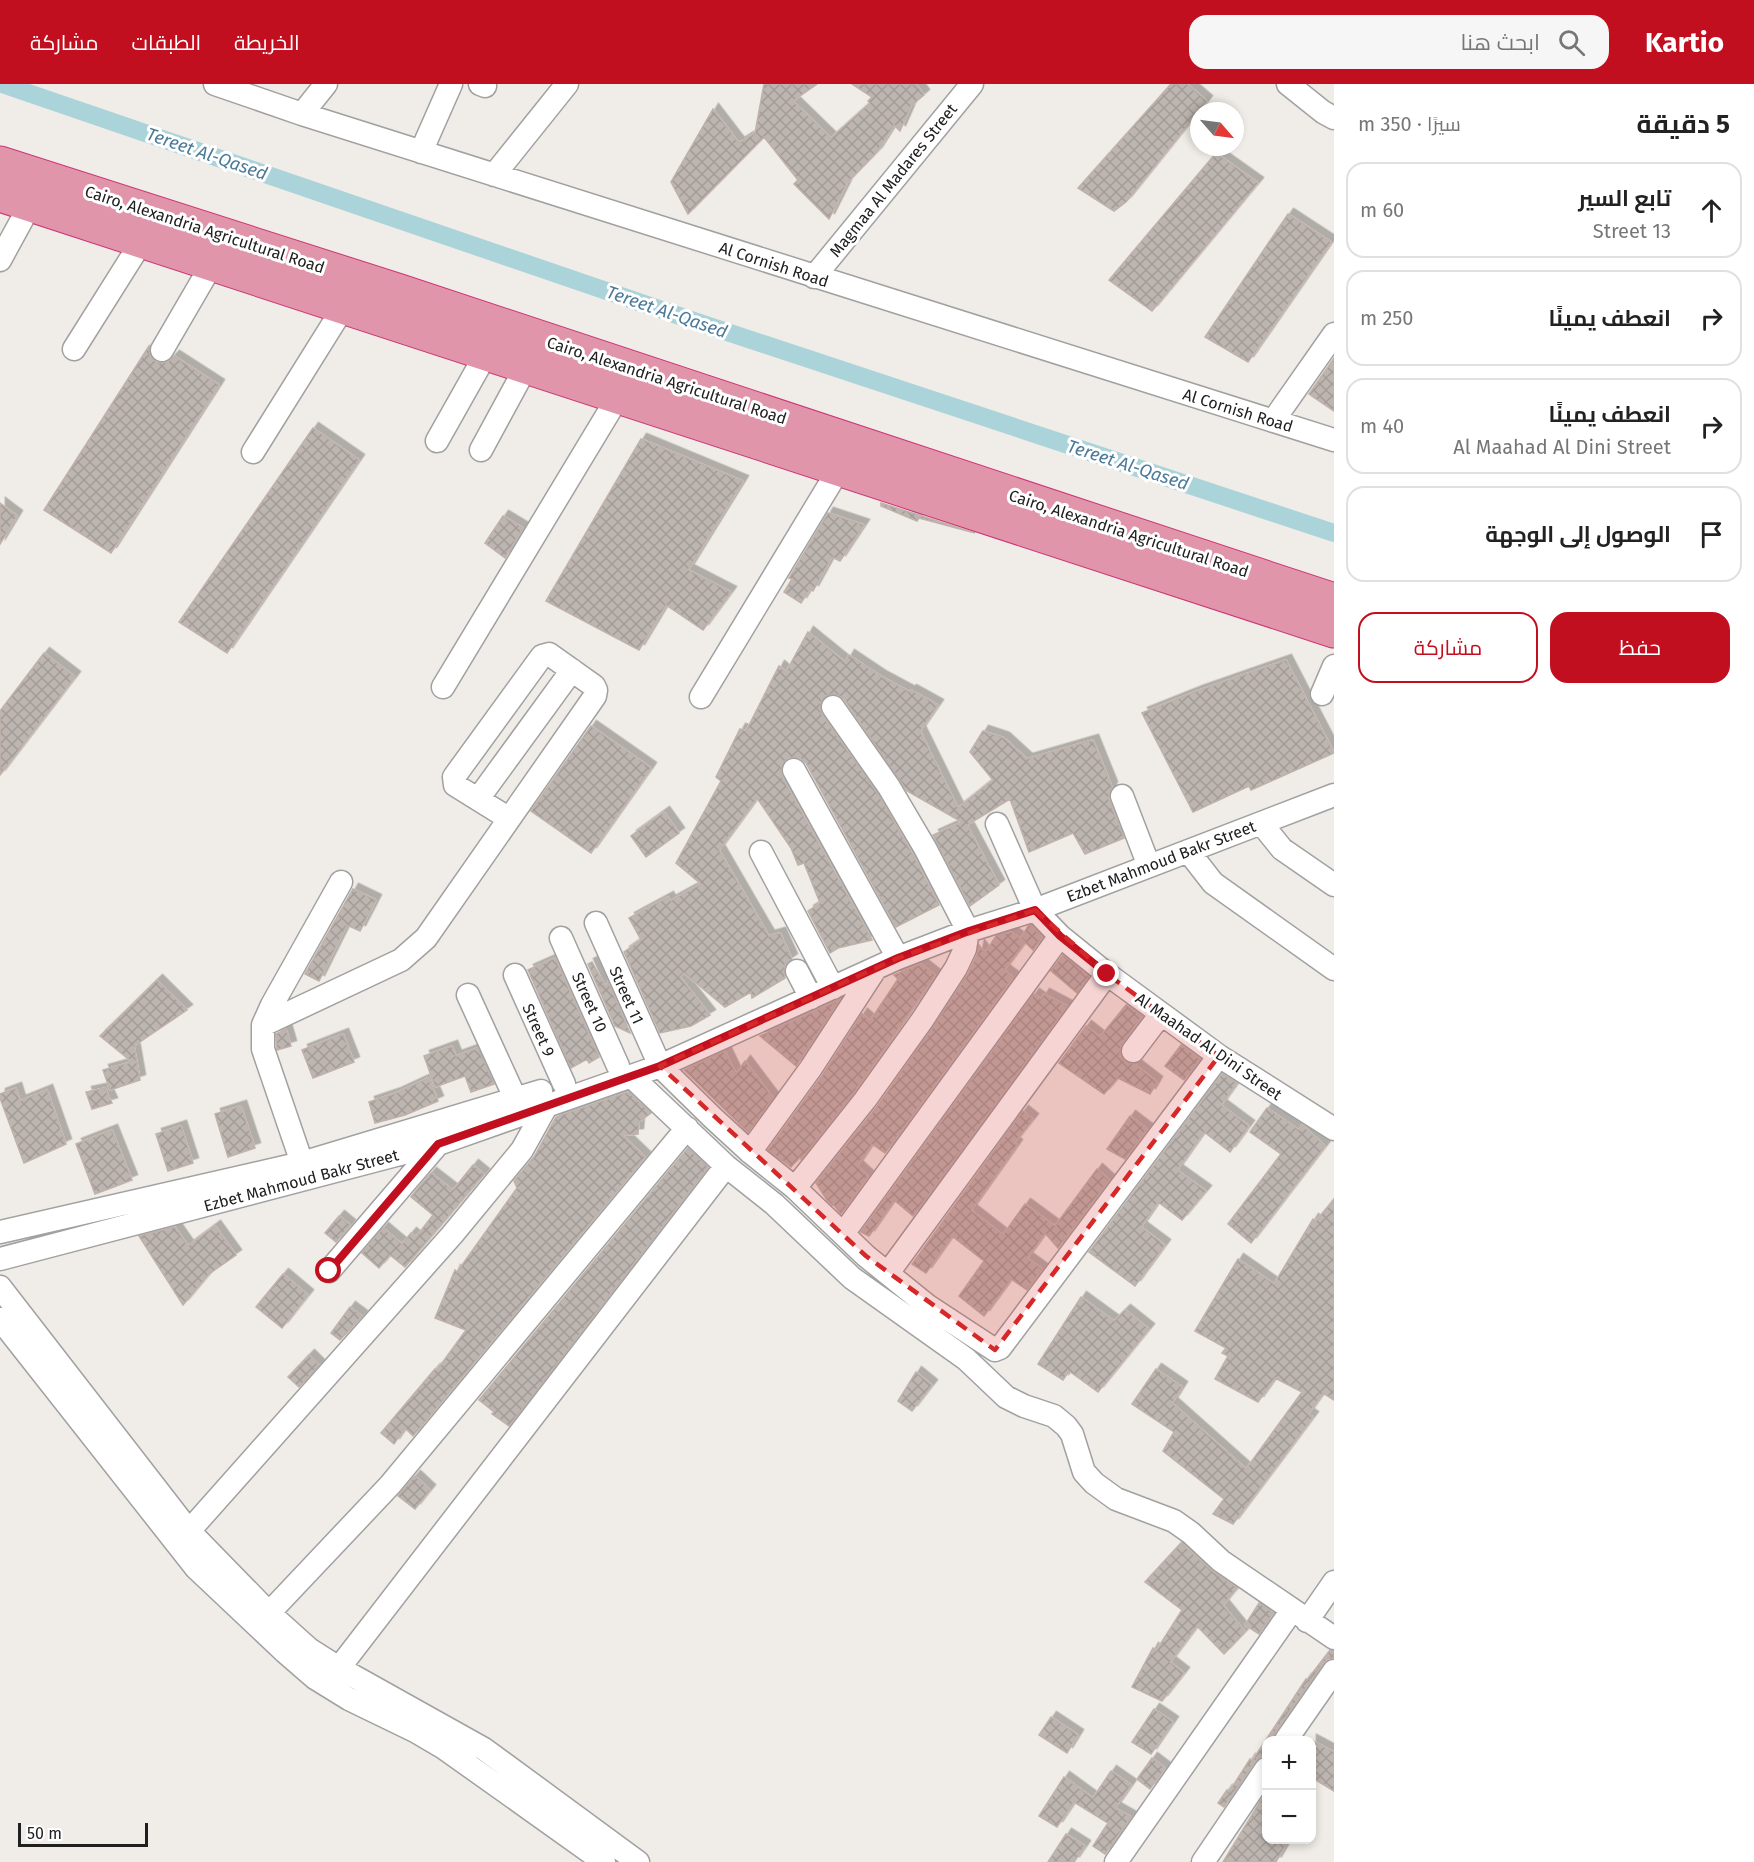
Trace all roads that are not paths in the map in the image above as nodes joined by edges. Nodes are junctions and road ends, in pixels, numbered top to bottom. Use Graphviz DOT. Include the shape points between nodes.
graph roads {
  1 [pos="216,84"];
  2 [pos="326,84"];
  3 [pos="451,84"];
  4 [pos="567,84"];
  5 [pos="972,84"];
  6 [pos="1294,86"];
  7 [pos="302,114"];
  8 [pos="1334,118"];
  9 [pos="421,152"];
  10 [pos="0,163"];
  11 [pos="494,175"];
  12 [pos="15,200"];
  13 [pos="142,241"];
  14 [pos="0,260"];
  15 [pos="212,264"];
  16 [pos="268,266"];
  17 [pos="814,276"];
  18 [pos="400,291"];
  19 [pos="343,308"];
  20 [pos="389,323"];
  21 [pos="1331,346"];
  22 [pos="74,350"];
  23 [pos="162,350"];
  24 [pos="486,354"];
  25 [pos="526,367"];
  26 [pos="618,397"];
  27 [pos="1273,421"];
  28 [pos="1334,440"];
  29 [pos="437,441"];
  30 [pos="481,450"];
  31 [pos="254,452"];
  32 [pos="839,469"];
  33 [pos="1334,600"];
  34 [pos="1334,631"];
  35 [pos="1334,666"];
  36 [pos="572,670"];
  37 [pos="443,687"];
  38 [pos="1322,694"];
  39 [pos="700,697"];
  40 [pos="833,707"];
  41 [pos="794,770"];
  42 [pos="1334,795"];
  43 [pos="1122,796"];
  44 [pos="478,799"];
  45 [pos="508,818"];
  46 [pos="1261,823"];
  47 [pos="997,824"];
  48 [pos="1188,851"];
  49 [pos="761,852"];
  50 [pos="1149,866"];
  51 [pos="341,882"];
  52 [pos="1334,885"];
  53 [pos="1035,910"];
  54 [pos="596,924"];
  55 [pos="969,931"];
  56 [pos="1060,936"];
  57 [pos="561,938"];
  58 [pos="898,958"];
  59 [pos="876,968"];
  60 [pos="1334,969"];
  61 [pos="797,971"];
  62 [pos="1107,974"];
  63 [pos="515,975"];
  64 [pos="833,988"];
  65 [pos="468,995"];
  66 [pos="811,998"];
  67 [pos="1161,1014"];
  68 [pos="263,1025"];
  69 [pos="1132,1051"];
  70 [pos="1219,1056"];
  71 [pos="656,1059"];
  72 [pos="624,1071"];
  73 [pos="564,1084"];
  74 [pos="516,1100"];
  75 [pos="547,1105"];
  76 [pos="687,1128"];
  77 [pos="1334,1130"];
  78 [pos="438,1144"];
  79 [pos="750,1152"];
  80 [pos="302,1163"];
  81 [pos="726,1166"];
  82 [pos="795,1188"];
  83 [pos="0,1232"];
  84 [pos="843,1234"];
  85 [pos="0,1259"];
  86 [pos="329,1271"];
  87 [pos="888,1274"];
  88 [pos="0,1287"];
  89 [pos="0,1319"];
  90 [pos="189,1531"];
  91 [pos="1334,1582"];
  92 [pos="269,1613"];
  93 [pos="1299,1616"];
  94 [pos="1334,1638"];
  95 [pos="339,1668"];
  96 [pos="1334,1671"];
  97 [pos="1289,1736"];
  98 [pos="1262,1775"];
  99 [pos="604,1862"];
  100 [pos="638,1862"];
  101 [pos="1116,1862"];
  102 [pos="1203,1862"];
  1 -- 7 [label="street, Al Cornish Road"];
  2 -- 7 [label="street"];
  3 -- 9 [label="street"];
  4 -- 11 [label="street"];
  5 -- 17 [label="street, Magmaa Al Madares Street"];
  6 -- 8 [label="street"];
  7 -- 9 [label="street, Al Cornish Road"];
  9 -- 11 [label="street, Al Cornish Road"];
  10 -- 16 [label="highway, Cairo, Alexandria Agricultural Road"];
  11 -- 17 [label="street, Al Cornish Road"];
  12 -- 13 [label="highway, Cairo, Alexandria Agricultural Road"];
  12 -- 14 [label="street"];
  13 -- 15 [label="highway, Cairo, Alexandria Agricultural Road"];
  13 -- 22 [label="street"];
  15 -- 16 [label="highway, Cairo, Alexandria Agricultural Road"];
  15 -- 23 [label="street"];
  16 -- 18 [label="highway, Cairo, Alexandria Agricultural Road"];
  16 -- 19 [label="highway, Cairo, Alexandria Agricultural Road"];
  17 -- 27 [label="street, Al Cornish Road"];
  18 -- 20 [label="highway"];
  18 -- 33 [label="highway, Cairo, Alexandria Agricultural Road"];
  19 -- 20 [label="highway, Cairo, Alexandria Agricultural Road"];
  19 -- 31 [label="street"];
  20 -- 24 [label="highway, Cairo, Alexandria Agricultural Road"];
  21 -- 27 [label="street"];
  24 -- 25 [label="highway, Cairo, Alexandria Agricultural Road"];
  24 -- 29 [label="street"];
  25 -- 26 [label="highway, Cairo, Alexandria Agricultural Road"];
  25 -- 30 [label="street"];
  26 -- 32 [label="highway, Cairo, Alexandria Agricultural Road"];
  26 -- 37 [label="street"];
  27 -- 28 [label="street, Al Cornish Road"];
  32 -- 34 [label="highway, Cairo, Alexandria Agricultural Road"];
  32 -- 39 [label="street"];
  35 -- 38 [label="street"];
  36 -- 44 [label="street"];
  36 -- 44 [label="street" via="549,654 542,656 454,777 455,785"];
  36 -- 45 [label="street" via="594,686 595,696"];
  40 -- 55 [label="street" via="889,787"];
  41 -- 58 [label="street"];
  42 -- 46 [label="street, Ezbet Mahmoud Bakr Street"];
  43 -- 50 [label="street"];
  44 -- 45 [label="street"];
  45 -- 68 [label="street" via="416,948 401,960"];
  46 -- 48 [label="street, Ezbet Mahmoud Bakr Street"];
  46 -- 52 [label="street" via="1282,849"];
  47 -- 53 [label="street"];
  48 -- 50 [label="street, Ezbet Mahmoud Bakr Street"];
  48 -- 60 [label="street" via="1214,883"];
  49 -- 64 [label="street"];
  50 -- 53 [label="street, Ezbet Mahmoud Bakr Street"];
  51 -- 68 [label="street"];
  53 -- 55 [label="street, Ezbet Mahmoud Bakr Street"];
  53 -- 56 [label="street, Al Maahad Al Dini Street"];
  54 -- 71 [label="street, Street 11"];
  55 -- 58 [label="street, Ezbet Mahmoud Bakr Street"];
  55 -- 82 [label="street" via="956,968 924,1019 866,1100"];
  56 -- 62 [label="street, Al Maahad Al Dini Street"];
  56 -- 84 [label="street"];
  57 -- 72 [label="street, Street 10"];
  58 -- 59 [label="street, Ezbet Mahmoud Bakr Street"];
  59 -- 64 [label="street, Ezbet Mahmoud Bakr Street"];
  59 -- 79 [label="street"];
  61 -- 66 [label="street"];
  62 -- 67 [label="street, Al Maahad Al Dini Street"];
  62 -- 87 [label="street"];
  63 -- 73 [label="street, Street 9"];
  64 -- 66 [label="street, Ezbet Mahmoud Bakr Street"];
  65 -- 74 [label="street"];
  66 -- 71 [label="street, Ezbet Mahmoud Bakr Street"];
  67 -- 69 [label="street"];
  67 -- 70 [label="street, Al Maahad Al Dini Street"];
  68 -- 80 [label="street" via="263,1049"];
  70 -- 77 [label="street, Al Maahad Al Dini Street"];
  70 -- 87 [label="street" via="1000,1348 990,1348"];
  71 -- 72 [label="street, Ezbet Mahmoud Bakr Street"];
  71 -- 79 [label="street"];
  72 -- 73 [label="street, Ezbet Mahmoud Bakr Street"];
  72 -- 75 [label="street, Ezbet Mahmoud Bakr Street"];
  72 -- 76 [label="street"];
  73 -- 74 [label="street, Ezbet Mahmoud Bakr Street"];
  74 -- 80 [label="street, Ezbet Mahmoud Bakr Street"];
  75 -- 78 [label="street, Ezbet Mahmoud Bakr Street"];
  75 -- 90 [label="street" via="522,1150 452,1235"];
  76 -- 81 [label="street"];
  76 -- 92 [label="street" via="390,1485"];
  78 -- 85 [label="street, Ezbet Mahmoud Bakr Street"];
  78 -- 86 [label="street"];
  79 -- 82 [label="street"];
  80 -- 83 [label="street, Ezbet Mahmoud Bakr Street"];
  81 -- 93 [label="street" via="774,1204 852,1278 966,1359 1006,1397 1060,1421 1072,1434 1084,1472 1094,1483 1116,1499 1174,1521 1221,1561"];
  81 -- 95 [label="street"];
  82 -- 84 [label="street"];
  84 -- 87 [label="street"];
  88 -- 90 [label="street"];
  89 -- 99 [label="street" via="196,1568 285,1652 315,1678 349,1699 444,1748"];
  90 -- 92 [label="street"];
  91 -- 93 [label="street"];
  92 -- 95 [label="street" via="309,1649"];
  93 -- 94 [label="street"];
  93 -- 101 [label="street"];
  95 -- 100 [label="street" via="484,1749"];
  96 -- 97 [label="street"];
  98 -- 102 [label="street"];
}
